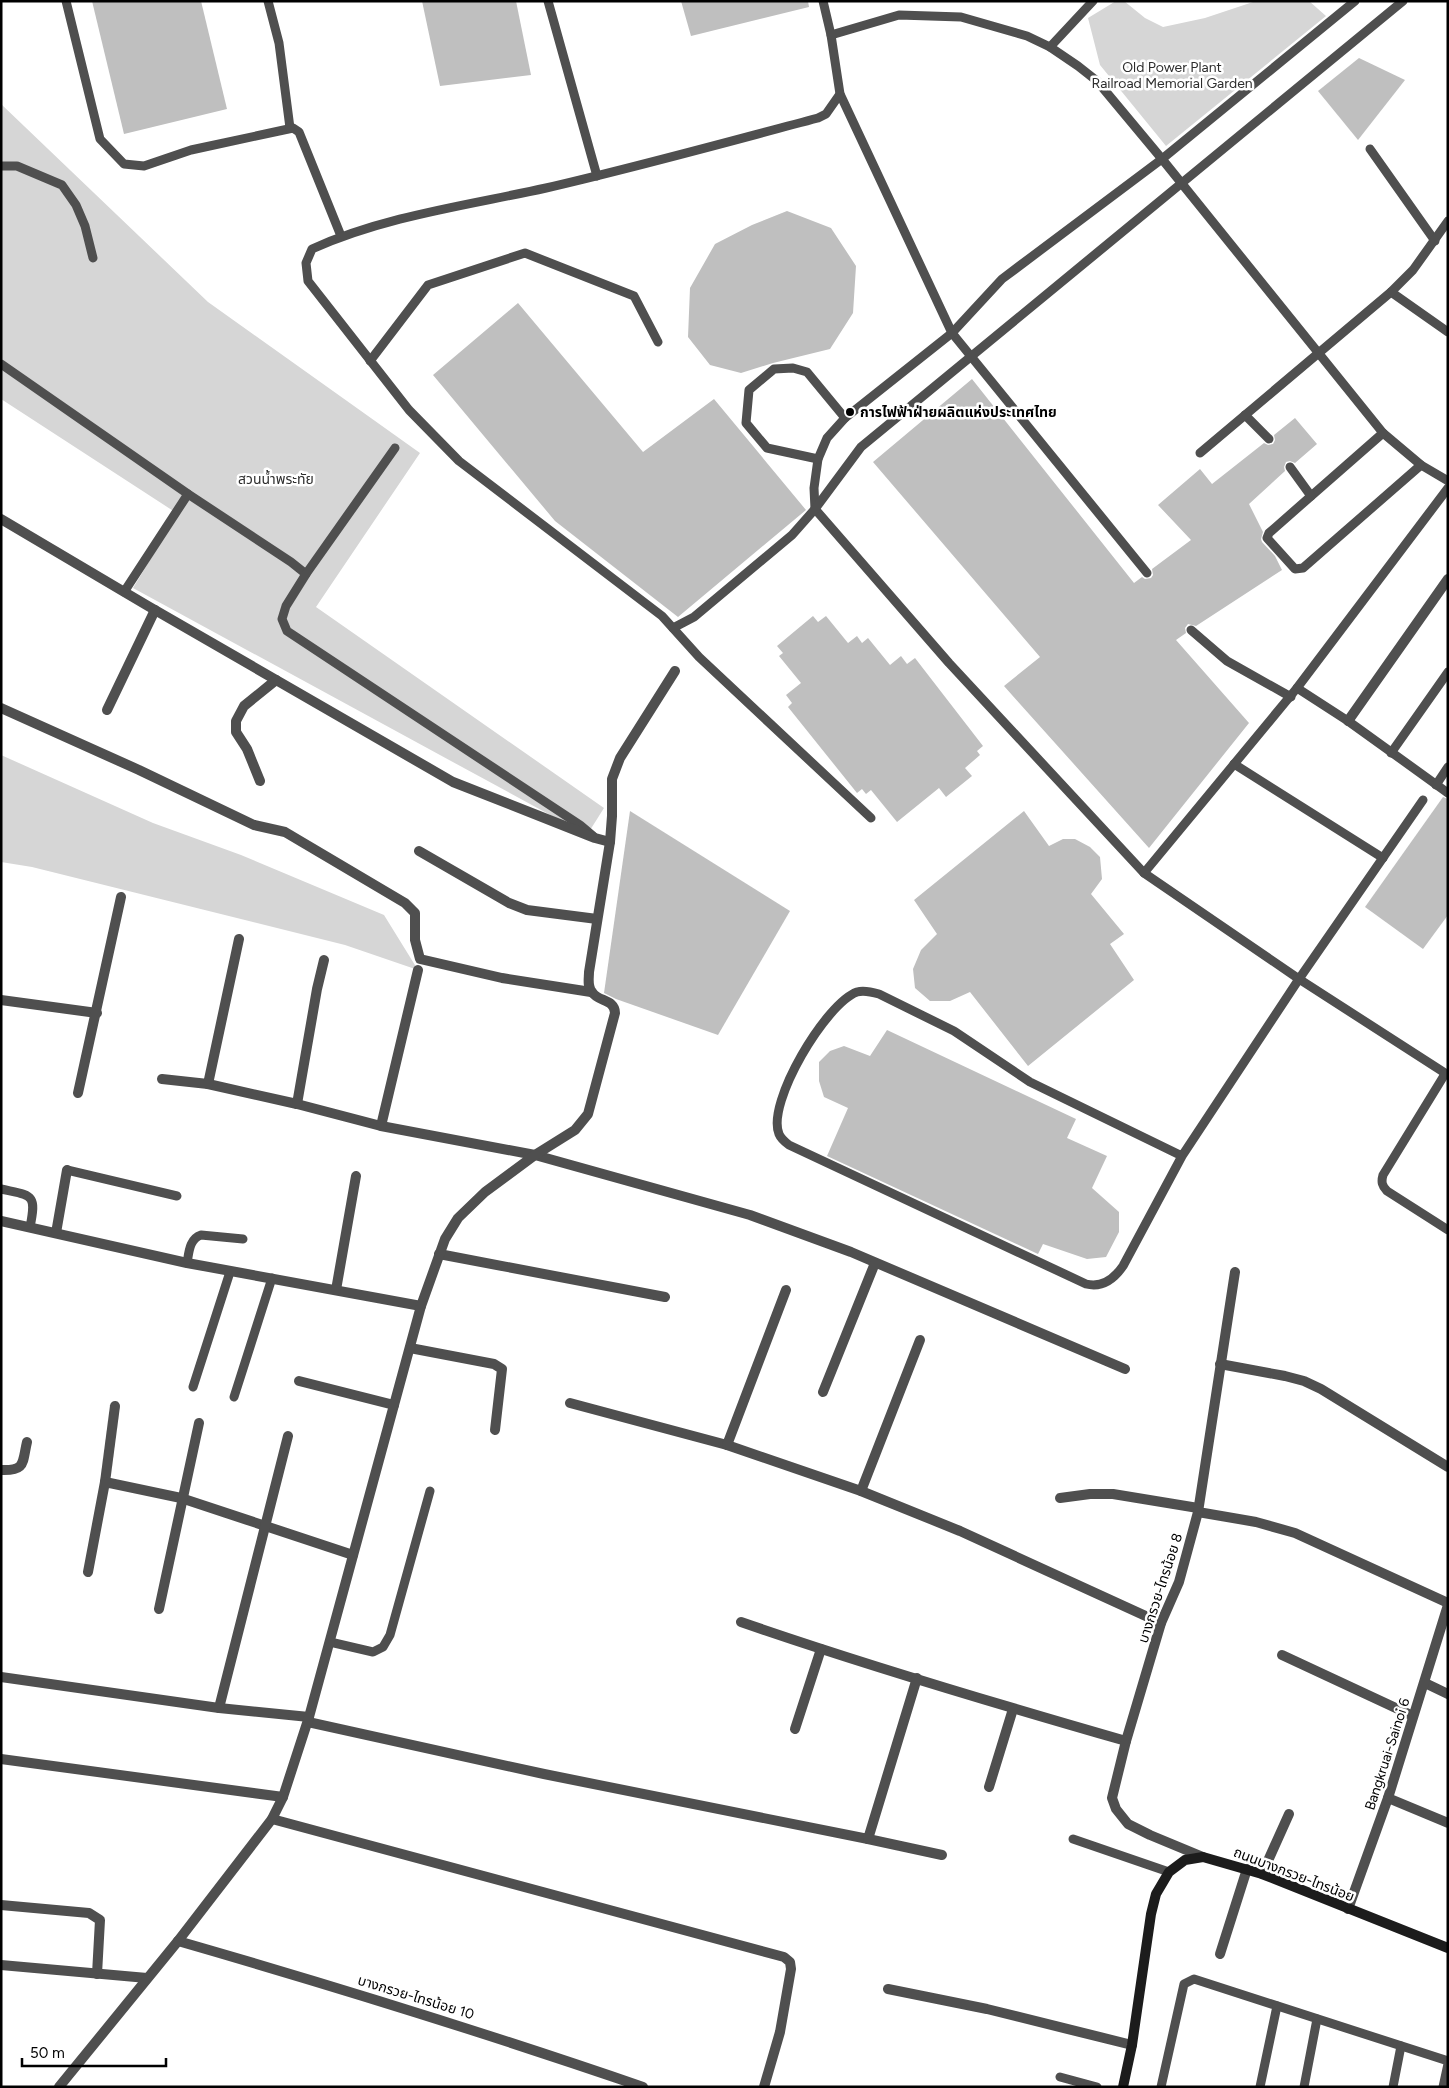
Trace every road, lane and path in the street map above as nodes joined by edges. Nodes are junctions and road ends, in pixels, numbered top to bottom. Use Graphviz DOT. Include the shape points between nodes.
graph roads {
  1 [pos="66,1"];
  2 [pos="268,1"];
  3 [pos="548,1"];
  4 [pos="823,1"];
  5 [pos="1094,1"];
  6 [pos="1355,1"];
  7 [pos="1402,1"];
  8 [pos="832,35"];
  9 [pos="1050,47"];
  10 [pos="840,94"];
  11 [pos="290,128"];
  12 [pos="1370,149"];
  13 [pos="1162,159"];
  14 [pos="1,166"];
  15 [pos="597,176"];
  16 [pos="1182,184"];
  17 [pos="1448,221"];
  18 [pos="341,236"];
  19 [pos="1435,241"];
  20 [pos="93,258"];
  21 [pos="1391,292"];
  22 [pos="1448,332"];
  23 [pos="952,333"];
  24 [pos="658,342"];
  25 [pos="1318,353"];
  26 [pos="971,357"];
  27 [pos="370,361"];
  28 [pos="1,364"];
  29 [pos="1245,415"];
  30 [pos="845,418"];
  31 [pos="1383,433"];
  32 [pos="1269,439"];
  33 [pos="394,448"];
  34 [pos="1200,454"];
  35 [pos="818,459"];
  36 [pos="1421,465"];
  37 [pos="1290,467"];
  38 [pos="1448,481"];
  39 [pos="1448,488"];
  40 [pos="188,494"];
  41 [pos="1311,496"];
  42 [pos="816,510"];
  43 [pos="1,519"];
  44 [pos="1147,573"];
  45 [pos="306,574"];
  46 [pos="1448,579"];
  47 [pos="124,592"];
  48 [pos="155,610"];
  49 [pos="672,628"];
  50 [pos="1190,630"];
  51 [pos="675,671"];
  52 [pos="1448,672"];
  53 [pos="276,680"];
  54 [pos="1297,688"];
  55 [pos="1291,696"];
  56 [pos="1,708"];
  57 [pos="107,710"];
  58 [pos="1348,721"];
  59 [pos="1391,753"];
  60 [pos="1234,764"];
  61 [pos="1448,767"];
  62 [pos="260,782"];
  63 [pos="1436,785"];
  64 [pos="1448,792"];
  65 [pos="1423,800"];
  66 [pos="871,818"];
  67 [pos="595,838"];
  68 [pos="610,842"];
  69 [pos="419,851"];
  70 [pos="1383,858"];
  71 [pos="1144,873"];
  72 [pos="121,897"];
  73 [pos="597,919"];
  74 [pos="239,939"];
  75 [pos="324,960"];
  76 [pos="418,970"];
  77 [pos="1299,979"];
  78 [pos="591,992"];
  79 [pos="1,1000"];
  80 [pos="97,1013"];
  81 [pos="1446,1075"];
  82 [pos="162,1079"];
  83 [pos="208,1084"];
  84 [pos="78,1093"];
  85 [pos="297,1104"];
  86 [pos="381,1126"];
  87 [pos="535,1155"];
  88 [pos="1182,1156"];
  89 [pos="67,1170"];
  90 [pos="356,1176"];
  91 [pos="1,1189"];
  92 [pos="177,1196"];
  93 [pos="1,1221"];
  94 [pos="30,1227"];
  95 [pos="1448,1230"];
  96 [pos="56,1233"];
  97 [pos="243,1240"];
  98 [pos="439,1254"];
  99 [pos="186,1263"];
  100 [pos="875,1263"];
  101 [pos="230,1272"];
  102 [pos="1236,1272"];
  103 [pos="272,1278"];
  104 [pos="336,1290"];
  105 [pos="786,1290"];
  106 [pos="665,1297"];
  107 [pos="421,1306"];
  108 [pos="920,1340"];
  109 [pos="410,1348"];
  110 [pos="1220,1364"];
  111 [pos="1125,1369"];
  112 [pos="299,1382"];
  113 [pos="193,1387"];
  114 [pos="823,1392"];
  115 [pos="234,1397"];
  116 [pos="570,1403"];
  117 [pos="394,1405"];
  118 [pos="115,1406"];
  119 [pos="199,1423"];
  120 [pos="496,1430"];
  121 [pos="288,1436"];
  122 [pos="27,1442"];
  123 [pos="726,1446"];
  124 [pos="1448,1467"];
  125 [pos="1,1470"];
  126 [pos="105,1482"];
  127 [pos="430,1491"];
  128 [pos="861,1491"];
  129 [pos="181,1498"];
  130 [pos="1060,1498"];
  131 [pos="1198,1510"];
  132 [pos="266,1526"];
  133 [pos="353,1555"];
  134 [pos="88,1572"];
  135 [pos="1448,1604"];
  136 [pos="159,1609"];
  137 [pos="741,1622"];
  138 [pos="1161,1624"];
  139 [pos="330,1642"];
  140 [pos="821,1649"];
  141 [pos="1282,1655"];
  142 [pos="1,1677"];
  143 [pos="917,1678"];
  144 [pos="1425,1683"];
  145 [pos="1448,1694"];
  146 [pos="219,1708"];
  147 [pos="1013,1709"];
  148 [pos="1413,1716"];
  149 [pos="308,1720"];
  150 [pos="796,1730"];
  151 [pos="1126,1741"];
  152 [pos="1,1759"];
  153 [pos="989,1787"];
  154 [pos="282,1797"];
  155 [pos="1388,1798"];
  156 [pos="1289,1814"];
  157 [pos="272,1819"];
  158 [pos="1448,1823"];
  159 [pos="868,1839"];
  160 [pos="1073,1839"];
  161 [pos="942,1855"];
  162 [pos="1203,1857"];
  163 [pos="1248,1869"];
  164 [pos="1169,1872"];
  165 [pos="1262,1874"];
  166 [pos="1,1905"];
  167 [pos="1348,1909"];
  168 [pos="178,1941"];
  169 [pos="1448,1948"];
  170 [pos="1220,1954"];
  171 [pos="1,1965"];
  172 [pos="97,1974"];
  173 [pos="147,1978"];
  174 [pos="888,1989"];
  175 [pos="1277,2006"];
  176 [pos="1317,2019"];
  177 [pos="1132,2045"];
  178 [pos="1401,2046"];
  179 [pos="1448,2062"];
  180 [pos="1060,2078"];
  181 [pos="59,2087"];
  182 [pos="643,2087"];
  183 [pos="764,2087"];
  184 [pos="1097,2087"];
  185 [pos="1123,2087"];
  186 [pos="1161,2087"];
  187 [pos="1260,2087"];
  188 [pos="1304,2087"];
  189 [pos="1393,2087"];
  190 [pos="1443,2087"];
  1 -- 11 [label="lane" via="100,139 124,164 144,166 191,150"];
  2 -- 11 [label="lane" via="279,43"];
  3 -- 15 [label="lane"];
  4 -- 8 [label="lane"];
  5 -- 9 [label="lane"];
  6 -- 13 [label="lane"];
  7 -- 16 [label="lane"];
  8 -- 9 [label="lane" via="899,15 961,17 1027,36"];
  8 -- 10 [label="lane"];
  9 -- 13 [label="lane" via="1097,81"];
  10 -- 15 [label="lane" via="826,114 818,118"];
  10 -- 23 [label="lane"];
  11 -- 18 [label="lane" via="299,132"];
  12 -- 19 [label="lane"];
  13 -- 16 [label="lane"];
  13 -- 23 [label="lane" via="1002,279"];
  14 -- 20 [label="lane" via="17,166 62,185 86,226"];
  15 -- 18 [label="lane" via="389,222"];
  16 -- 25 [label="lane"];
  16 -- 26 [label="lane"];
  17 -- 19 [label="lane"];
  18 -- 27 [label="lane" via="312,249 306,263 308,281"];
  19 -- 21 [label="lane"];
  21 -- 22 [label="lane"];
  21 -- 25 [label="lane"];
  23 -- 26 [label="lane"];
  23 -- 30 [label="lane"];
  24 -- 27 [label="lane" via="634,296 525,253 428,285"];
  25 -- 29 [label="lane"];
  25 -- 31 [label="lane"];
  26 -- 42 [label="lane" via="861,448"];
  26 -- 44 [label="lane"];
  27 -- 49 [label="lane" via="408,410 459,461 662,616"];
  28 -- 40 [label="lane"];
  29 -- 32 [label="lane"];
  29 -- 34 [label="lane"];
  30 -- 35 [label="lane" via="827,438"];
  30 -- 35 [label="lane" via="807,372 793,368 774,369 749,390 746,423 767,448"];
  31 -- 36 [label="lane"];
  31 -- 41 [label="lane"];
  33 -- 45 [label="lane"];
  35 -- 42 [label="lane" via="814,488"];
  36 -- 38 [label="lane"];
  36 -- 41 [label="lane" via="1303,568 1296,569 1267,538"];
  37 -- 41 [label="lane"];
  39 -- 54 [label="lane"];
  40 -- 45 [label="lane"];
  40 -- 47 [label="lane"];
  42 -- 49 [label="lane" via="792,535 694,617"];
  42 -- 71 [label="lane" via="949,663"];
  43 -- 47 [label="street"];
  45 -- 67 [label="lane" via="286,606 282,619 286,631"];
  46 -- 58 [label="street"];
  47 -- 48 [label="street"];
  48 -- 53 [label="street"];
  48 -- 57 [label="street"];
  49 -- 66 [label="lane"];
  50 -- 55 [label="lane" via="1227,661"];
  51 -- 68 [label="street" via="620,758 612,779"];
  52 -- 59 [label="lane"];
  53 -- 62 [label="street" via="244,706 236,721 236,732 247,749"];
  53 -- 67 [label="street" via="453,782"];
  54 -- 55 [label="lane"];
  54 -- 58 [label="lane"];
  55 -- 60 [label="lane"];
  56 -- 78 [label="street" via="254,825 285,832 405,902 415,912 420,959 502,978"];
  58 -- 59 [label="lane"];
  59 -- 63 [label="lane"];
  60 -- 70 [label="lane"];
  60 -- 71 [label="lane"];
  61 -- 63 [label="lane"];
  63 -- 64 [label="lane"];
  65 -- 70 [label="lane"];
  67 -- 68 [label="street"];
  68 -- 73 [label="street"];
  69 -- 73 [label="street" via="527,910"];
  70 -- 77 [label="lane"];
  71 -- 77 [label="lane"];
  72 -- 80 [label="street"];
  73 -- 78 [label="street" via="589,972"];
  74 -- 83 [label="street"];
  75 -- 85 [label="street"];
  76 -- 86 [label="street"];
  77 -- 81 [label="lane"];
  77 -- 88 [label="lane"];
  78 -- 87 [label="street" via="610,1003 615,1013 588,1114 574,1130"];
  79 -- 80 [label="street"];
  80 -- 84 [label="street"];
  81 -- 95 [label="lane" via="1382,1180 1387,1191"];
  82 -- 83 [label="street"];
  83 -- 85 [label="street"];
  85 -- 86 [label="street"];
  86 -- 87 [label="street"];
  87 -- 98 [label="street" via="485,1192 458,1218"];
  87 -- 100 [label="street" via="750,1215"];
  88 -- 88 [label="lane" via="1118,1274 1093,1286 789,1145 778,1133 777,1124 786,1084 817,1031 848,997 868,991 954,1031 1030,1082"];
  89 -- 92 [label="lane"];
  89 -- 96 [label="street"];
  90 -- 104 [label="street"];
  91 -- 94 [label="lane" via="25,1195 32,1201"];
  93 -- 94 [label="street"];
  94 -- 96 [label="street"];
  96 -- 99 [label="street"];
  97 -- 99 [label="lane" via="196,1237"];
  98 -- 106 [label="street"];
  98 -- 107 [label="street"];
  99 -- 101 [label="street"];
  100 -- 111 [label="street"];
  100 -- 114 [label="street"];
  101 -- 103 [label="street"];
  101 -- 113 [label="lane"];
  102 -- 110 [label="street, บางกรวย-ไทรน้อย 8"];
  103 -- 104 [label="street"];
  103 -- 115 [label="lane"];
  104 -- 107 [label="street"];
  105 -- 123 [label="street"];
  107 -- 109 [label="street"];
  108 -- 128 [label="street"];
  109 -- 117 [label="street"];
  109 -- 120 [label="street" via="494,1364 502,1369"];
  110 -- 124 [label="street" via="1304,1381"];
  110 -- 131 [label="street, บางกรวย-ไทรน้อย 8"];
  112 -- 117 [label="street"];
  116 -- 123 [label="street"];
  117 -- 133 [label="street"];
  118 -- 126 [label="street"];
  119 -- 129 [label="street"];
  121 -- 132 [label="street"];
  122 -- 125 [label="street" via="21,1467"];
  123 -- 128 [label="street"];
  126 -- 129 [label="street"];
  126 -- 134 [label="street"];
  127 -- 139 [label="lane" via="390,1635 383,1647 373,1652"];
  128 -- 138 [label="street" via="960,1531"];
  129 -- 132 [label="street"];
  129 -- 136 [label="street"];
  130 -- 131 [label="street" via="1113,1494"];
  131 -- 135 [label="street" via="1295,1533"];
  131 -- 138 [label="street, บางกรวย-ไทรน้อย 8" via="1179,1582"];
  132 -- 133 [label="street"];
  132 -- 146 [label="street"];
  133 -- 139 [label="street"];
  135 -- 144 [label="street, Bangkruai-Sainoi 6"];
  137 -- 140 [label="street"];
  138 -- 151 [label="street, บางกรวย-ไทรน้อย 8"];
  139 -- 149 [label="street"];
  140 -- 143 [label="street"];
  140 -- 150 [label="street"];
  141 -- 148 [label="street"];
  142 -- 146 [label="street"];
  143 -- 147 [label="street"];
  143 -- 159 [label="street"];
  144 -- 145 [label="street"];
  144 -- 148 [label="street, Bangkruai-Sainoi 6"];
  146 -- 149 [label="street"];
  147 -- 151 [label="street"];
  147 -- 153 [label="street"];
  148 -- 155 [label="street, Bangkruai-Sainoi 6"];
  149 -- 154 [label="street"];
  149 -- 159 [label="street" via="544,1774"];
  151 -- 162 [label="street, บางกรวย-ไทรน้อย 8" via="1112,1798 1116,1809 1128,1824"];
  152 -- 154 [label="street"];
  154 -- 157 [label="street"];
  155 -- 158 [label="street"];
  155 -- 167 [label="street, Bangkruai-Sainoi 6"];
  156 -- 165 [label="street"];
  157 -- 168 [label="street"];
  157 -- 183 [label="street" via="784,1957 790,1962 791,1969 780,2032"];
  159 -- 161 [label="street"];
  160 -- 164 [label="lane"];
  162 -- 163 [label="main road, ถนนบางกรวย-ไทรน้อย"];
  162 -- 164 [label="main road" via="1185,1860"];
  163 -- 165 [label="main road, ถนนบางกรวย-ไทรน้อย"];
  163 -- 170 [label="street"];
  164 -- 177 [label="main road" via="1156,1894 1151,1914"];
  165 -- 167 [label="main road, ถนนบางกรวย-ไทรน้อย"];
  166 -- 172 [label="street" via="96,1916 100,1920"];
  167 -- 169 [label="main road, ถนนบางกรวย-ไทรน้อย"];
  168 -- 173 [label="street"];
  168 -- 182 [label="street, บางกรวย-ไทรน้อย 10" via="355,1992"];
  171 -- 172 [label="street"];
  172 -- 173 [label="street"];
  173 -- 181 [label="street"];
  174 -- 177 [label="street" via="987,2009"];
  175 -- 176 [label="lane"];
  175 -- 186 [label="lane" via="1189,1980 1184,1984"];
  175 -- 187 [label="lane"];
  176 -- 178 [label="lane"];
  176 -- 188 [label="lane"];
  177 -- 185 [label="main road"];
  178 -- 179 [label="lane"];
  178 -- 189 [label="lane"];
  179 -- 190 [label="lane"];
  180 -- 184 [label="lane"];
}
